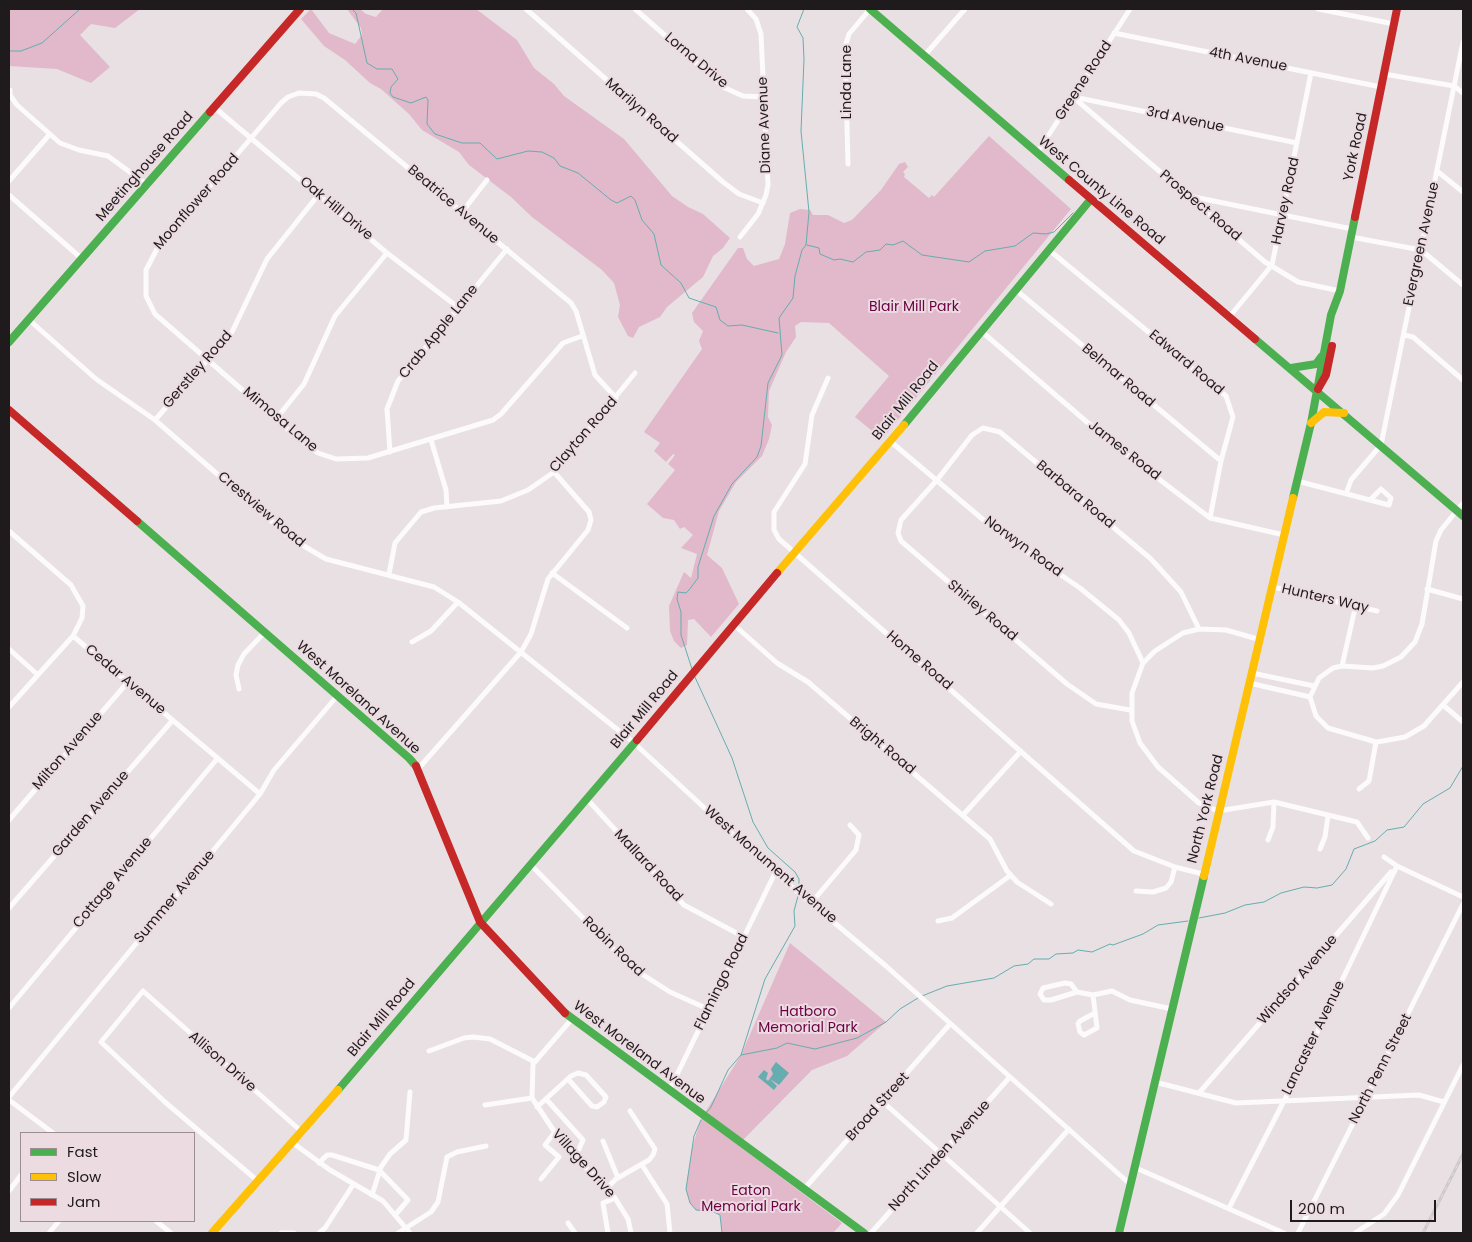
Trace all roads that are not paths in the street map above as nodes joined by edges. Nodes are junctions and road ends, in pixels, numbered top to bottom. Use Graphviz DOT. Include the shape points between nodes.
graph roads {
  1 [pos="300,9"];
  2 [pos="526,9"];
  3 [pos="635,9"];
  4 [pos="747,9"];
  5 [pos="870,9"];
  6 [pos="965,9"];
  7 [pos="1130,9"];
  8 [pos="1318,9"];
  9 [pos="1397,9"];
  10 [pos="1394,24"];
  11 [pos="1114,33"];
  12 [pos="1463,42"];
  13 [pos="924,56"];
  14 [pos="1311,72"];
  15 [pos="1384,74"];
  16 [pos="1454,86"];
  17 [pos="1381,87"];
  18 [pos="10,90"];
  19 [pos="1463,93"];
  20 [pos="764,96"];
  21 [pos="1073,97"];
  22 [pos="214,107"];
  23 [pos="50,134"];
  24 [pos="251,140"];
  25 [pos="1298,143"];
  26 [pos="1037,153"];
  27 [pos="848,164"];
  28 [pos="1437,171"];
  29 [pos="488,180"];
  30 [pos="9,181"];
  31 [pos="146,184"];
  32 [pos="1463,192"];
  33 [pos="319,194"];
  34 [pos="9,195"];
  35 [pos="1188,196"];
  36 [pos="1092,198"];
  37 [pos="763,203"];
  38 [pos="462,212"];
  39 [pos="1283,214"];
  40 [pos="1352,233"];
  41 [pos="740,237"];
  42 [pos="507,249"];
  43 [pos="1049,250"];
  44 [pos="1421,250"];
  45 [pos="388,253"];
  46 [pos="81,258"];
  47 [pos="1272,267"];
  48 [pos="1463,285"];
  49 [pos="1016,290"];
  50 [pos="1340,291"];
  51 [pos="459,308"];
  52 [pos="1230,316"];
  53 [pos="28,319"];
  54 [pos="981,331"];
  55 [pos="1404,335"];
  56 [pos="582,336"];
  57 [pos="9,342"];
  58 [pos="1323,353"];
  59 [pos="208,358"];
  60 [pos="1291,368"];
  61 [pos="635,372"];
  62 [pos="828,378"];
  63 [pos="1463,380"];
  64 [pos="1317,391"];
  65 [pos="616,398"];
  66 [pos="9,410"];
  67 [pos="1344,413"];
  68 [pos="276,419"];
  69 [pos="155,420"];
  70 [pos="1311,423"];
  71 [pos="431,440"];
  72 [pos="890,441"];
  73 [pos="1381,445"];
  74 [pos="390,452"];
  75 [pos="1222,461"];
  76 [pos="554,472"];
  77 [pos="937,480"];
  78 [pos="1297,480"];
  79 [pos="1346,494"];
  80 [pos="1370,500"];
  81 [pos="1463,503"];
  82 [pos="447,507"];
  83 [pos="1460,513"];
  84 [pos="1210,518"];
  85 [pos="9,531"];
  86 [pos="1285,535"];
  87 [pos="794,552"];
  88 [pos="552,573"];
  89 [pos="389,574"];
  90 [pos="1273,587"];
  91 [pos="1427,589"];
  92 [pos="1463,599"];
  93 [pos="458,602"];
  94 [pos="1377,610"];
  95 [pos="1354,613"];
  96 [pos="733,624"];
  97 [pos="627,628"];
  98 [pos="1199,629"];
  99 [pos="265,632"];
  100 [pos="73,636"];
  101 [pos="1260,640"];
  102 [pos="412,642"];
  103 [pos="9,649"];
  104 [pos="521,652"];
  105 [pos="1143,663"];
  106 [pos="1342,666"];
  107 [pos="1252,673"];
  108 [pos="38,675"];
  109 [pos="127,682"];
  110 [pos="1463,682"];
  111 [pos="1249,683"];
  112 [pos="1314,686"];
  113 [pos="239,689"];
  114 [pos="338,694"];
  115 [pos="1310,697"];
  116 [pos="1443,705"];
  117 [pos="9,707"];
  118 [pos="1130,710"];
  119 [pos="172,721"];
  120 [pos="1463,722"];
  121 [pos="633,742"];
  122 [pos="1376,742"];
  123 [pos="1021,751"];
  124 [pos="216,759"];
  125 [pos="418,769"];
  126 [pos="1359,789"];
  127 [pos="260,794"];
  128 [pos="587,799"];
  129 [pos="1274,802"];
  130 [pos="1218,811"];
  131 [pos="963,815"];
  132 [pos="1328,816"];
  133 [pos="9,820"];
  134 [pos="850,825"];
  135 [pos="1368,838"];
  136 [pos="1268,840"];
  137 [pos="1320,849"];
  138 [pos="1384,857"];
  139 [pos="531,865"];
  140 [pos="1396,866"];
  141 [pos="1175,867"];
  142 [pos="775,873"];
  143 [pos="1203,874"];
  144 [pos="1011,875"];
  145 [pos="1136,890"];
  146 [pos="9,896"];
  147 [pos="1463,897"];
  148 [pos="14,901"];
  149 [pos="812,902"];
  150 [pos="1051,904"];
  151 [pos="1463,904"];
  152 [pos="9,908"];
  153 [pos="938,921"];
  154 [pos="480,922"];
  155 [pos="744,937"];
  156 [pos="1077,992"];
  157 [pos="1093,994"];
  158 [pos="9,1008"];
  159 [pos="708,1009"];
  160 [pos="1172,1009"];
  161 [pos="1095,1013"];
  162 [pos="571,1020"];
  163 [pos="950,1024"];
  164 [pos="429,1051"];
  165 [pos="535,1062"];
  166 [pos="1463,1065"];
  167 [pos="1009,1078"];
  168 [pos="568,1079"];
  169 [pos="1155,1082"];
  170 [pos="669,1091"];
  171 [pos="410,1092"];
  172 [pos="1199,1093"];
  173 [pos="1367,1097"];
  174 [pos="9,1098"];
  175 [pos="532,1098"];
  176 [pos="546,1099"];
  177 [pos="1284,1101"];
  178 [pos="883,1102"];
  179 [pos="1444,1102"];
  180 [pos="486,1106"];
  181 [pos="537,1107"];
  182 [pos="630,1111"];
  183 [pos="1069,1129"];
  184 [pos="52,1132"];
  185 [pos="302,1132"];
  186 [pos="554,1133"];
  187 [pos="603,1142"];
  188 [pos="293,1143"];
  189 [pos="486,1146"];
  190 [pos="943,1154"];
  191 [pos="576,1156"];
  192 [pos="320,1163"];
  193 [pos="642,1164"];
  194 [pos="1136,1168"];
  195 [pos="379,1170"];
  196 [pos="20,1176"];
  197 [pos="618,1178"];
  198 [pos="541,1179"];
  199 [pos="259,1182"];
  200 [pos="353,1185"];
  201 [pos="1131,1186"];
  202 [pos="607,1188"];
  203 [pos="804,1189"];
  204 [pos="9,1191"];
  205 [pos="372,1195"];
  206 [pos="615,1198"];
  207 [pos="1001,1206"];
  208 [pos="1229,1208"];
  209 [pos="396,1214"];
  210 [pos="58,1222"];
  211 [pos="157,1222"];
  212 [pos="568,1223"];
  213 [pos="406,1226"];
  214 [pos="165,1228"];
  215 [pos="49,1233"];
  216 [pos="160,1233"];
  217 [pos="170,1233"];
  218 [pos="212,1233"];
  219 [pos="281,1233"];
  220 [pos="294,1233"];
  221 [pos="319,1233"];
  222 [pos="398,1233"];
  223 [pos="410,1233"];
  224 [pos="575,1233"];
  225 [pos="608,1233"];
  226 [pos="631,1233"];
  227 [pos="670,1233"];
  228 [pos="864,1233"];
  229 [pos="871,1233"];
  230 [pos="977,1233"];
  231 [pos="1030,1233"];
  232 [pos="1119,1233"];
  233 [pos="1284,1233"];
  234 [pos="1298,1233"];
  235 [pos="1355,1233"];
  1 -- 22 [label="main road, Meetinghouse Road"];
  2 -- 37 [label="street, Marilyn Road" via="722,182 739,194"];
  3 -- 20 [label="street, Lorna Drive" via="725,88 744,96"];
  4 -- 20 [label="street, Diane Avenue" via="756,19 761,34"];
  5 -- 13 [label="main road, West County Line Road"];
  5 -- 27 [label="street, Linda Lane" via="849,34 844,47"];
  6 -- 13 [label="street"];
  7 -- 11 [label="street, Greene Road"];
  8 -- 10 [label="street"];
  9 -- 10 [label="main road, York Road"];
  10 -- 15 [label="main road, York Road"];
  11 -- 14 [label="street, 4th Avenue"];
  11 -- 21 [label="street, Greene Road"];
  12 -- 16 [label="street, Evergreen Avenue"];
  13 -- 26 [label="main road, West County Line Road"];
  14 -- 17 [label="street, 4th Avenue"];
  14 -- 25 [label="street, Harvey Road"];
  15 -- 16 [label="street"];
  15 -- 17 [label="main road, York Road"];
  16 -- 19 [label="street"];
  16 -- 28 [label="street, Evergreen Avenue"];
  17 -- 40 [label="main road, York Road"];
  18 -- 23 [label="street" via="17,105"];
  20 -- 37 [label="street, Diane Avenue" via="768,185"];
  21 -- 25 [label="street, 3rd Avenue"];
  21 -- 26 [label="street, Greene Road"];
  21 -- 35 [label="street, Prospect Road"];
  22 -- 24 [label="street, Oak Hill Drive"];
  22 -- 31 [label="main road, Meetinghouse Road"];
  23 -- 30 [label="street"];
  23 -- 31 [label="street" via="66,146 113,158"];
  24 -- 33 [label="street, Oak Hill Drive"];
  24 -- 38 [label="street, Beatrice Avenue" via="285,99 299,93 316,94"];
  24 -- 59 [label="street, Moonflower Road" via="158,247 146,270 146,296 150,308"];
  25 -- 39 [label="street, Harvey Road"];
  26 -- 36 [label="main road, West County Line Road"];
  28 -- 32 [label="street"];
  28 -- 44 [label="street, Evergreen Avenue"];
  29 -- 38 [label="street"];
  31 -- 46 [label="main road, Meetinghouse Road"];
  33 -- 45 [label="street, Oak Hill Drive"];
  33 -- 59 [label="street, Gerstley Road" via="267,259 238,324"];
  34 -- 46 [label="street"];
  35 -- 39 [label="street"];
  35 -- 47 [label="street, Prospect Road"];
  36 -- 43 [label="main road, Blair Mill Road"];
  36 -- 52 [label="main road, West County Line Road"];
  37 -- 41 [label="street, Diane Avenue"];
  38 -- 42 [label="street, Beatrice Avenue"];
  39 -- 40 [label="street"];
  39 -- 47 [label="street, Harvey Road"];
  40 -- 44 [label="street"];
  40 -- 50 [label="main road, York Road"];
  42 -- 51 [label="street, Crab Apple Lane"];
  42 -- 56 [label="street, Beatrice Avenue" via="571,303"];
  43 -- 49 [label="main road, Blair Mill Road"];
  43 -- 75 [label="street, Edward Road" via="1226,396 1233,417"];
  44 -- 48 [label="street"];
  44 -- 55 [label="street, Evergreen Avenue"];
  45 -- 51 [label="street, Oak Hill Drive"];
  45 -- 68 [label="street" via="335,316 304,384"];
  46 -- 53 [label="main road, Meetinghouse Road"];
  47 -- 50 [label="street, Prospect Road" via="1298,282"];
  47 -- 52 [label="street, Harvey Road"];
  49 -- 54 [label="main road, Blair Mill Road"];
  49 -- 75 [label="street, Belmar Road"];
  50 -- 58 [label="main road, York Road"];
  50 -- 64 [label="main road, York Road" via="1326,375"];
  51 -- 74 [label="street, Crab Apple Lane" via="395,387 387,409"];
  52 -- 60 [label="main road, West County Line Road"];
  53 -- 57 [label="main road, Meetinghouse Road"];
  53 -- 69 [label="street, Crestview Road" via="96,379"];
  54 -- 72 [label="main road, Blair Mill Road"];
  54 -- 84 [label="street, James Road" via="1109,441"];
  55 -- 63 [label="street" via="1413,337"];
  55 -- 73 [label="street, Evergreen Avenue"];
  56 -- 65 [label="street, Beatrice Avenue" via="595,375"];
  56 -- 71 [label="street, Mimosa Lane" via="563,343 493,420"];
  58 -- 60 [label="main road" via="1316,364"];
  58 -- 64 [label="main road, York Road"];
  59 -- 68 [label="street, Mimosa Lane"];
  59 -- 69 [label="street, Gerstley Road"];
  60 -- 64 [label="main road, West County Line Road"];
  61 -- 65 [label="street, Clayton Road"];
  62 -- 87 [label="street, Home Road" via="812,416 804,464 774,512 774,530"];
  64 -- 67 [label="main road, West County Line Road"];
  64 -- 70 [label="main road, North York Road"];
  65 -- 76 [label="street, Clayton Road"];
  66 -- 99 [label="main road, West Moreland Avenue"];
  67 -- 70 [label="main road" via="1324,412"];
  67 -- 73 [label="main road, West County Line Road"];
  68 -- 74 [label="street, Mimosa Lane" via="306,445 329,458 362,460"];
  69 -- 89 [label="street, Crestview Road" via="292,540 326,559"];
  70 -- 78 [label="main road, North York Road"];
  71 -- 74 [label="street, Mimosa Lane"];
  71 -- 82 [label="street" via="446,490"];
  72 -- 77 [label="street, Norwyn Road"];
  72 -- 87 [label="main road, Blair Mill Road"];
  73 -- 79 [label="street" via="1351,480"];
  73 -- 83 [label="main road, West County Line Road"];
  75 -- 84 [label="street, Edward Road"];
  76 -- 82 [label="street, Clayton Road" via="528,490 501,501"];
  76 -- 88 [label="street" via="589,512 591,520 588,530"];
  77 -- 98 [label="street, Barbara Road" via="975,432 988,428 1000,432 1164,572 1181,592"];
  77 -- 105 [label="street, Norwyn Road" via="999,533 1080,588 1119,620"];
  77 -- 118 [label="street, Shirley Road" via="901,520 898,533 904,544 1067,684 1096,704"];
  78 -- 79 [label="street"];
  78 -- 86 [label="main road, North York Road"];
  79 -- 80 [label="street"];
  81 -- 83 [label="street"];
  82 -- 89 [label="street, Clayton Road" via="425,510 400,535 395,543"];
  83 -- 91 [label="street" via="1441,530 1436,541"];
  84 -- 86 [label="street, James Road"];
  85 -- 100 [label="street, Cedar Avenue" via="78,594 83,606 82,615"];
  86 -- 90 [label="main road, North York Road"];
  87 -- 96 [label="main road, Blair Mill Road"];
  87 -- 123 [label="street, Home Road"];
  88 -- 97 [label="street"];
  88 -- 104 [label="street" via="544,588 531,634"];
  89 -- 93 [label="street, Crestview Road" via="434,587"];
  90 -- 94 [label="street, Hunters Way"];
  90 -- 101 [label="main road, North York Road"];
  91 -- 92 [label="street"];
  91 -- 106 [label="street" via="1419,634 1401,657 1373,668"];
  93 -- 102 [label="street" via="431,631"];
  93 -- 104 [label="street, Crestview Road"];
  95 -- 106 [label="street"];
  96 -- 121 [label="main road, Blair Mill Road"];
  96 -- 131 [label="street, Bright Road" via="777,663 808,682"];
  98 -- 101 [label="street" via="1226,630"];
  98 -- 105 [label="street" via="1169,640"];
  99 -- 113 [label="street" via="238,665"];
  99 -- 114 [label="main road, West Moreland Avenue"];
  100 -- 108 [label="street"];
  100 -- 109 [label="street, Cedar Avenue"];
  101 -- 107 [label="main road, North York Road"];
  103 -- 108 [label="street"];
  104 -- 121 [label="street, West Monument Avenue"];
  104 -- 125 [label="street"];
  105 -- 118 [label="street" via="1132,692"];
  106 -- 112 [label="street" via="1325,672"];
  107 -- 111 [label="main road, North York Road"];
  107 -- 112 [label="street"];
  108 -- 117 [label="street"];
  109 -- 119 [label="street, Cedar Avenue"];
  109 -- 133 [label="street, Milton Avenue"];
  110 -- 116 [label="street"];
  111 -- 115 [label="street"];
  111 -- 130 [label="main road, North York Road"];
  112 -- 115 [label="street"];
  114 -- 125 [label="main road, West Moreland Avenue"];
  114 -- 127 [label="street, Summer Avenue" via="274,770"];
  115 -- 122 [label="street" via="1316,716 1328,728"];
  116 -- 120 [label="street"];
  116 -- 122 [label="street" via="1412,734"];
  118 -- 130 [label="street" via="1134,728 1148,756 1199,803"];
  119 -- 124 [label="street, Cedar Avenue"];
  119 -- 148 [label="street, Garden Avenue"];
  121 -- 128 [label="main road, Blair Mill Road"];
  121 -- 142 [label="street, West Monument Avenue"];
  122 -- 126 [label="street" via="1369,781"];
  123 -- 131 [label="street"];
  123 -- 141 [label="street, Home Road" via="1134,851"];
  124 -- 127 [label="street, Cedar Avenue"];
  124 -- 158 [label="street, Cottage Avenue"];
  125 -- 154 [label="main road, West Moreland Avenue"];
  127 -- 174 [label="street, Summer Avenue"];
  128 -- 139 [label="main road, Blair Mill Road"];
  128 -- 155 [label="street, Mallard Road" via="684,905"];
  129 -- 130 [label="street"];
  129 -- 132 [label="street"];
  129 -- 136 [label="street" via="1273,827"];
  130 -- 143 [label="main road, North York Road"];
  131 -- 144 [label="street, Bright Road" via="990,839"];
  132 -- 135 [label="street" via="1358,822"];
  132 -- 137 [label="street"];
  134 -- 149 [label="street" via="859,835 856,850"];
  138 -- 140 [label="street"];
  139 -- 154 [label="main road, Blair Mill Road"];
  139 -- 159 [label="street, Robin Road" via="631,967 670,992"];
  140 -- 147 [label="street"];
  140 -- 172 [label="street, Windsor Avenue"];
  140 -- 177 [label="street, Lancaster Avenue"];
  141 -- 143 [label="street, Home Road"];
  141 -- 145 [label="street" via="1166,888 1153,892"];
  142 -- 149 [label="street, West Monument Avenue"];
  142 -- 155 [label="street, Flamingo Road"];
  143 -- 160 [label="main road, North York Road"];
  144 -- 150 [label="street"];
  144 -- 153 [label="street" via="952,918"];
  146 -- 148 [label="street"];
  148 -- 152 [label="street, Garden Avenue"];
  149 -- 163 [label="street, West Monument Avenue"];
  151 -- 173 [label="street, North Penn Street"];
  154 -- 162 [label="main road, West Moreland Avenue"];
  154 -- 185 [label="main road, Blair Mill Road"];
  155 -- 159 [label="street, Flamingo Road"];
  156 -- 156 [label="street" via="1051,1000 1044,1000 1040,994 1043,988 1065,983"];
  156 -- 157 [label="street"];
  157 -- 160 [label="street" via="1112,991 1130,1000"];
  157 -- 161 [label="street"];
  159 -- 170 [label="street, Flamingo Road"];
  160 -- 169 [label="main road, North York Road"];
  161 -- 161 [label="street" via="1097,1028 1084,1035 1078,1024"];
  162 -- 165 [label="street"];
  162 -- 170 [label="main road, West Moreland Avenue"];
  163 -- 167 [label="street, West Monument Avenue"];
  163 -- 178 [label="street, Broad Street"];
  164 -- 165 [label="street" via="473,1037 490,1039"];
  165 -- 175 [label="street"];
  166 -- 179 [label="street"];
  167 -- 183 [label="street, West Monument Avenue"];
  167 -- 190 [label="street, North Linden Avenue"];
  168 -- 168 [label="street" via="583,1073 606,1097 604,1102 592,1106"];
  168 -- 176 [label="street"];
  169 -- 172 [label="street"];
  169 -- 194 [label="main road, North York Road"];
  170 -- 203 [label="main road, West Moreland Avenue"];
  171 -- 195 [label="street" via="406,1140 390,1154"];
  172 -- 177 [label="street" via="1236,1103"];
  173 -- 177 [label="street"];
  173 -- 179 [label="street" via="1419,1095"];
  173 -- 234 [label="street, North Penn Street"];
  174 -- 184 [label="street"];
  175 -- 180 [label="street"];
  175 -- 181 [label="street, Village Drive"];
  176 -- 181 [label="street"];
  176 -- 191 [label="street" via="583,1140"];
  177 -- 208 [label="street, Lancaster Avenue"];
  178 -- 190 [label="street"];
  178 -- 203 [label="street, Broad Street"];
  179 -- 235 [label="street" via="1398,1196 1384,1214"];
  181 -- 186 [label="street, Village Drive"];
  182 -- 193 [label="street" via="655,1149 650,1160"];
  183 -- 201 [label="street, West Monument Avenue"];
  183 -- 207 [label="street"];
  185 -- 188 [label="main road, Blair Mill Road"];
  185 -- 199 [label="street, Allison Drive" via="143,991 100,1042"];
  186 -- 191 [label="street, Village Drive"];
  186 -- 198 [label="street" via="545,1145 559,1158"];
  187 -- 197 [label="street"];
  188 -- 192 [label="street"];
  188 -- 199 [label="main road, Blair Mill Road"];
  189 -- 213 [label="street" via="447,1157 438,1202 424,1219"];
  190 -- 207 [label="street"];
  190 -- 229 [label="street, North Linden Avenue"];
  191 -- 202 [label="street, Village Drive"];
  192 -- 195 [label="street" via="327,1155 332,1155"];
  192 -- 200 [label="street"];
  193 -- 197 [label="street"];
  193 -- 227 [label="street" via="667,1204"];
  194 -- 201 [label="main road, North York Road"];
  194 -- 208 [label="street"];
  195 -- 205 [label="street"];
  195 -- 209 [label="street" via="408,1200"];
  196 -- 204 [label="street"];
  197 -- 202 [label="street"];
  199 -- 218 [label="main road, Blair Mill Road"];
  200 -- 205 [label="street"];
  200 -- 221 [label="street" via="326,1228"];
  201 -- 232 [label="main road, North York Road"];
  202 -- 206 [label="street, Village Drive"];
  203 -- 228 [label="main road, West Moreland Avenue"];
  205 -- 209 [label="street" via="384,1201"];
  206 -- 225 [label="street" via="603,1203"];
  206 -- 226 [label="street, Village Drive" via="628,1219"];
  207 -- 230 [label="street"];
  207 -- 231 [label="street"];
  208 -- 233 [label="street"];
  209 -- 213 [label="street"];
  210 -- 215 [label="street"];
  211 -- 214 [label="street"];
  212 -- 224 [label="street"];
  213 -- 222 [label="street"];
  213 -- 223 [label="street"];
  214 -- 216 [label="street"];
  214 -- 217 [label="street"];
  219 -- 220 [label="street"];
}
